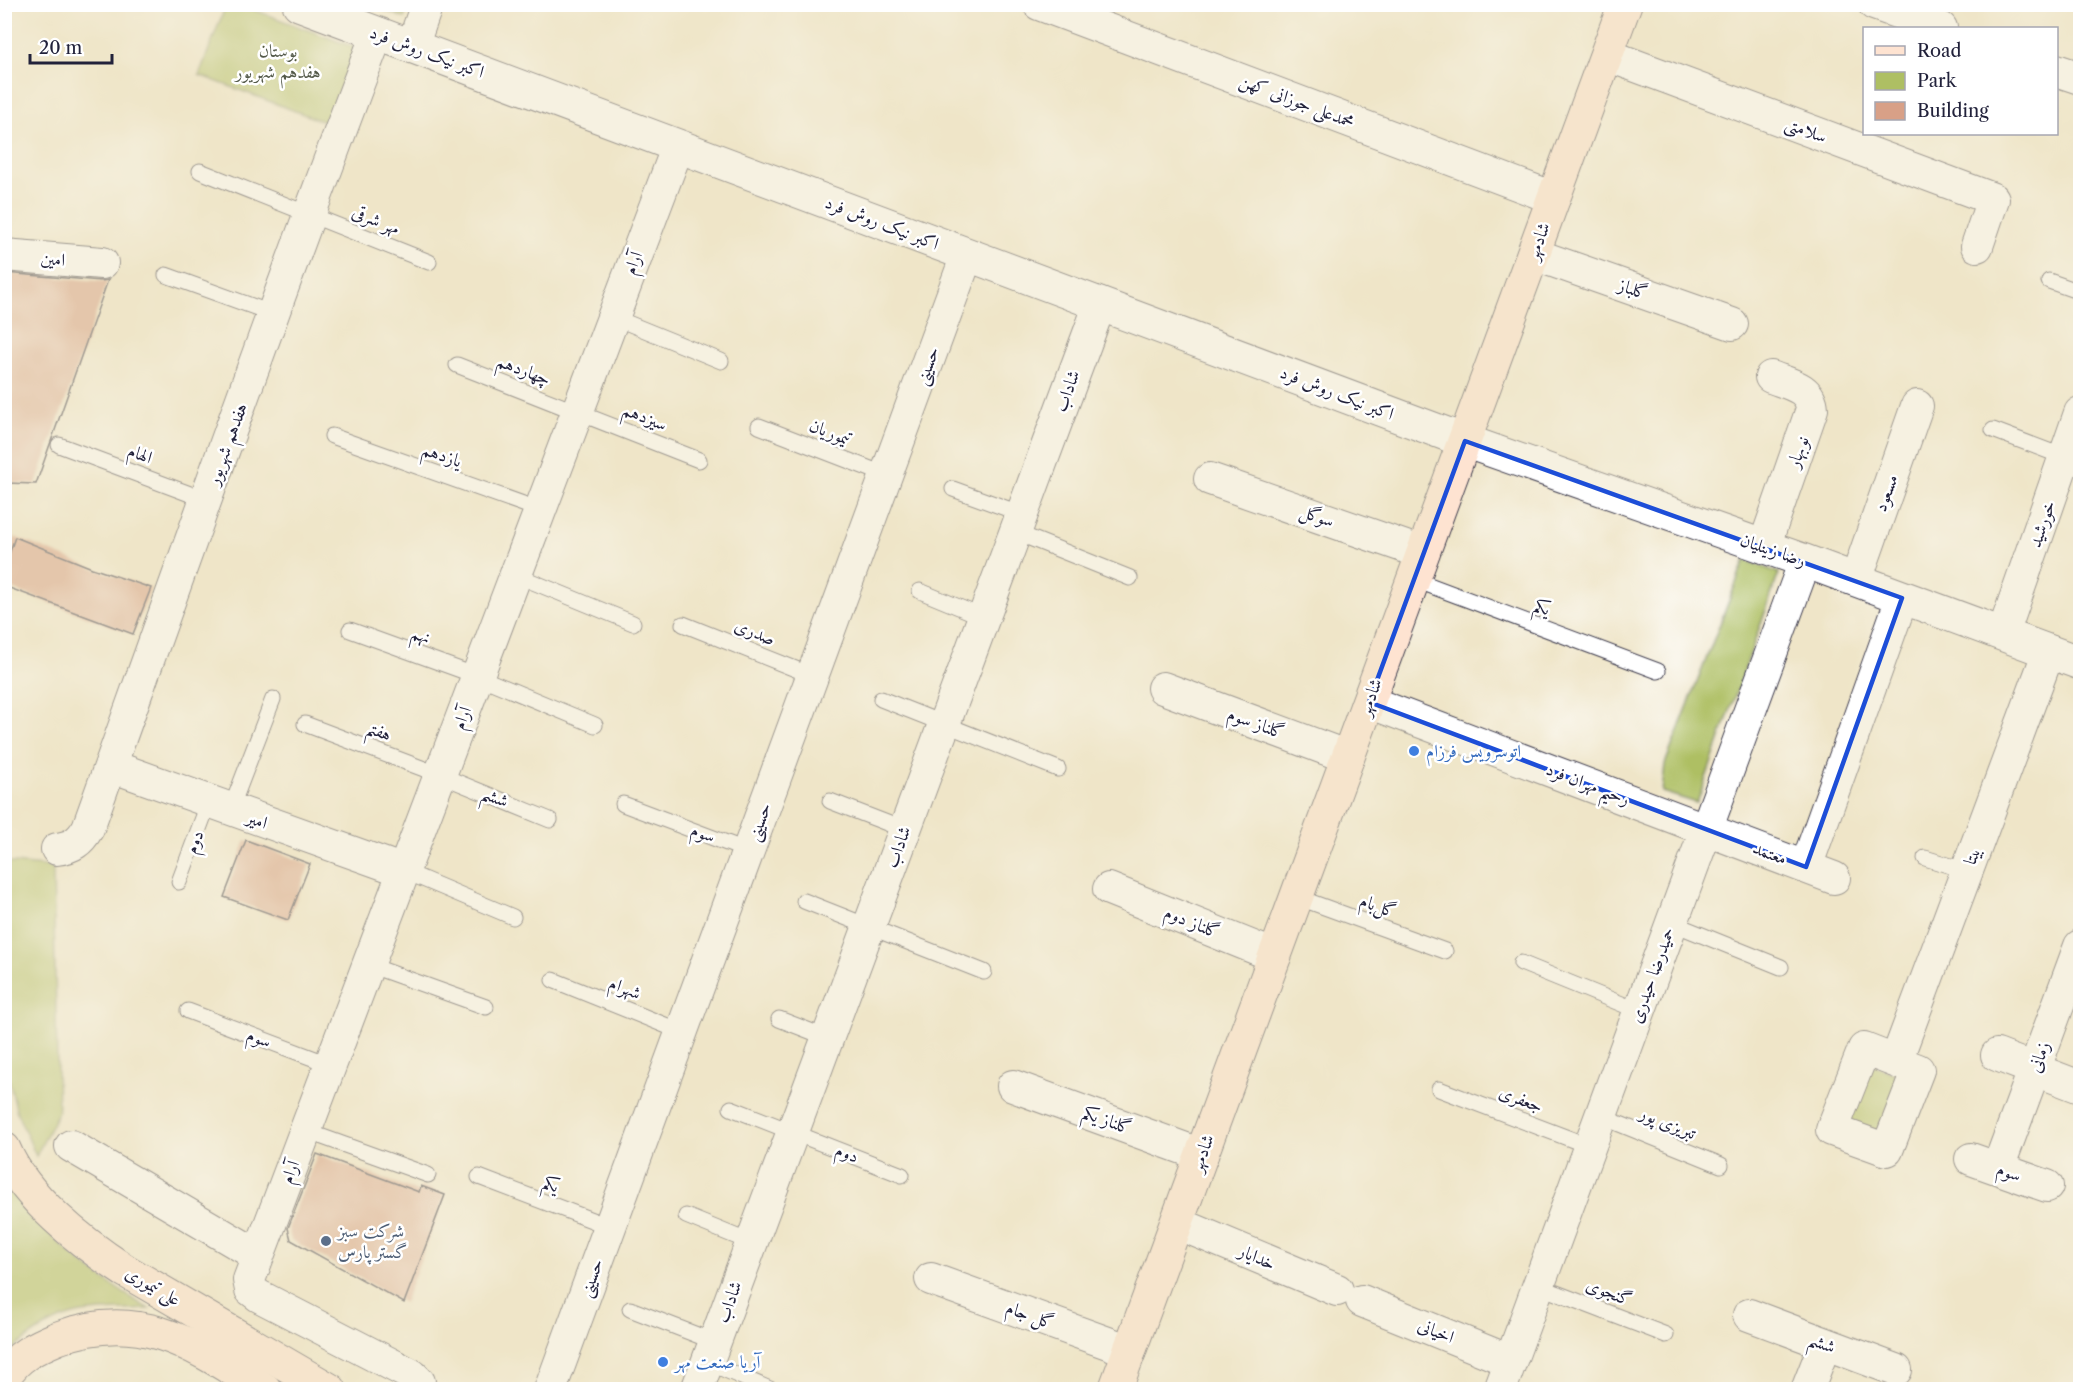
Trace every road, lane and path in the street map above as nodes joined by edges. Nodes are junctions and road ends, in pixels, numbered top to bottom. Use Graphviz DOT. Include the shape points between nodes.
graph roads {
  1 [pos="299,4"];
  2 [pos="427,4"];
  3 [pos="1039,4"];
  4 [pos="1625,4"];
  5 [pos="1874,4"];
  6 [pos="1938,27"];
  7 [pos="377,34"];
  8 [pos="412,47"];
  9 [pos="1607,55"];
  10 [pos="2058,71"];
  11 [pos="2080,78"];
  12 [pos="678,146"];
  13 [pos="200,171"];
  14 [pos="1554,198"];
  15 [pos="308,214"];
  16 [pos="1977,246"];
  17 [pos="1533,254"];
  18 [pos="4,255"];
  19 [pos="968,255"];
  20 [pos="102,262"];
  21 [pos="429,262"];
  22 [pos="166,275"];
  23 [pos="2049,282"];
  24 [pos="2080,292"];
  25 [pos="1100,304"];
  26 [pos="274,314"];
  27 [pos="613,317"];
  28 [pos="1732,324"];
  29 [pos="721,361"];
  30 [pos="456,365"];
  31 [pos="1772,377"];
  32 [pos="1917,406"];
  33 [pos="578,411"];
  34 [pos="2080,413"];
  35 [pos="759,426"];
  36 [pos="1993,430"];
  37 [pos="332,436"];
  38 [pos="1465,441"];
  39 [pos="59,445"];
  40 [pos="699,460"];
  41 [pos="2073,460"];
  42 [pos="886,475"];
  43 [pos="1210,479"];
  44 [pos="953,489"];
  45 [pos="206,500"];
  46 [pos="540,510"];
  47 [pos="1018,523"];
  48 [pos="1764,547"];
  49 [pos="1805,561"];
  50 [pos="1418,566"];
  51 [pos="516,575"];
  52 [pos="1130,578"];
  53 [pos="1856,580"];
  54 [pos="920,591"];
  55 [pos="1902,598"];
  56 [pos="983,617"];
  57 [pos="633,623"];
  58 [pos="682,624"];
  59 [pos="350,630"];
  60 [pos="2004,634"];
  61 [pos="2049,651"];
  62 [pos="2080,663"];
  63 [pos="4,666"];
  64 [pos="1658,671"];
  65 [pos="477,676"];
  66 [pos="813,676"];
  67 [pos="4,687"];
  68 [pos="1163,688"];
  69 [pos="273,699"];
  70 [pos="881,699"];
  71 [pos="1369,702"];
  72 [pos="305,724"];
  73 [pos="944,724"];
  74 [pos="595,725"];
  75 [pos="1348,757"];
  76 [pos="111,766"];
  77 [pos="1058,769"];
  78 [pos="440,775"];
  79 [pos="830,801"];
  80 [pos="623,804"];
  81 [pos="220,806"];
  82 [pos="550,820"];
  83 [pos="1706,829"];
  84 [pos="905,830"];
  85 [pos="62,848"];
  86 [pos="748,850"];
  87 [pos="1925,858"];
  88 [pos="1806,867"];
  89 [pos="404,871"];
  90 [pos="1967,871"];
  91 [pos="1834,878"];
  92 [pos="179,882"];
  93 [pos="1109,889"];
  94 [pos="1297,897"];
  95 [pos="804,901"];
  96 [pos="513,917"];
  97 [pos="1672,923"];
  98 [pos="868,927"];
  99 [pos="2080,946"];
  100 [pos="1445,951"];
  101 [pos="1275,956"];
  102 [pos="1521,963"];
  103 [pos="369,965"];
  104 [pos="1781,967"];
  105 [pos="984,972"];
  106 [pos="553,980"];
  107 [pos="486,1007"];
  108 [pos="188,1011"];
  109 [pos="1639,1011"];
  110 [pos="779,1019"];
  111 [pos="682,1032"];
  112 [pos="828,1038"];
  113 [pos="1997,1055"];
  114 [pos="1896,1061"];
  115 [pos="331,1065"];
  116 [pos="2035,1069"];
  117 [pos="1013,1086"];
  118 [pos="2080,1087"];
  119 [pos="1439,1089"];
  120 [pos="731,1108"];
  121 [pos="1600,1116"];
  122 [pos="306,1131"];
  123 [pos="792,1132"];
  124 [pos="71,1146"];
  125 [pos="1589,1146"];
  126 [pos="4,1149"];
  127 [pos="1202,1155"];
  128 [pos="1984,1163"];
  129 [pos="1721,1165"];
  130 [pos="428,1174"];
  131 [pos="902,1175"];
  132 [pos="479,1177"];
  133 [pos="2047,1186"];
  134 [pos="686,1216"];
  135 [pos="1177,1223"];
  136 [pos="610,1227"];
  137 [pos="752,1243"];
  138 [pos="257,1255"];
  139 [pos="931,1279"];
  140 [pos="1538,1286"];
  141 [pos="1350,1295"];
  142 [pos="630,1309"];
  143 [pos="1749,1315"];
  144 [pos="1666,1335"];
  145 [pos="1825,1344"];
  146 [pos="1130,1351"];
  147 [pos="706,1364"];
  148 [pos="1896,1370"];
  149 [pos="1505,1375"];
  150 [pos="4,1377"];
  151 [pos="265,1389"];
  152 [pos="330,1389"];
  153 [pos="419,1389"];
  154 [pos="550,1389"];
  155 [pos="772,1389"];
  156 [pos="1115,1389"];
  157 [pos="1807,1389"];
  1 -- 7 [label="street, اکبر نیک روش فرد"];
  2 -- 8 [label="street"];
  3 -- 14 [label="street, محمدعلی جوزانی کهن"];
  4 -- 9 [label="main road, شادمهر"];
  5 -- 6 [label="street"];
  7 -- 8 [label="street, اکبر نیک روش فرد"];
  7 -- 15 [label="street, هفدهم شهریور"];
  8 -- 12 [label="street, اکبر نیک روش فرد"];
  9 -- 14 [label="main road, شادمهر"];
  9 -- 16 [label="street, سلامتی" via="1993,200"];
  10 -- 11 [label="street"];
  12 -- 19 [label="street, اکبر نیک روش فرد"];
  12 -- 27 [label="street, آرام"];
  13 -- 15 [label="lane, مهر شرقی"];
  14 -- 17 [label="main road, شادمهر"];
  15 -- 21 [label="lane, مهر شرقی"];
  15 -- 26 [label="street, هفدهم شهریور"];
  17 -- 28 [label="street, گلباز"];
  17 -- 38 [label="main road, شادمهر"];
  18 -- 20 [label="street, امین"];
  19 -- 25 [label="street, اکبر نیک روش فرد"];
  19 -- 42 [label="street, حسینی"];
  22 -- 26 [label="lane"];
  23 -- 24 [label="lane"];
  25 -- 38 [label="street, اکبر نیک روش فرد"];
  25 -- 47 [label="street, شاداب"];
  26 -- 45 [label="street, هفدهم شهریور"];
  27 -- 29 [label="lane"];
  27 -- 33 [label="street, آرام"];
  30 -- 33 [label="lane, چهاردهم"];
  31 -- 48 [label="street, نوبهار" via="1804,390 1812,400 1812,409"];
  32 -- 53 [label="street, مسعود"];
  33 -- 40 [label="lane, سیزدهم"];
  33 -- 46 [label="street, آرام"];
  34 -- 41 [label="street, خورشید"];
  35 -- 42 [label="lane, تیموریان"];
  36 -- 41 [label="lane"];
  37 -- 46 [label="lane, یازدهم"];
  38 -- 48 [label="street, رضا زینلیان"];
  38 -- 50 [label="main road, شادمهر"];
  39 -- 45 [label="lane, الهام"];
  41 -- 60 [label="street, خورشید"];
  42 -- 66 [label="street, حسینی"];
  43 -- 50 [label="street, سوگل"];
  44 -- 47 [label="lane"];
  45 -- 76 [label="street, هفدهم شهریور"];
  46 -- 51 [label="street, آرام"];
  47 -- 52 [label="lane"];
  47 -- 56 [label="street, شاداب"];
  48 -- 49 [label="street, رضا زینلیان"];
  49 -- 53 [label="street, رضا زینلیان"];
  49 -- 83 [label="street, حمیدرضا حیدری"];
  50 -- 64 [label="lane, یکم"];
  50 -- 71 [label="main road, شادمهر"];
  51 -- 57 [label="lane"];
  51 -- 65 [label="street, آرام"];
  53 -- 55 [label="street, رضا زینلیان"];
  54 -- 56 [label="lane"];
  55 -- 60 [label="street, رضا زینلیان"];
  55 -- 88 [label="street"];
  56 -- 73 [label="street, شاداب"];
  58 -- 66 [label="lane, صدری"];
  59 -- 65 [label="lane, نهم"];
  60 -- 61 [label="street, رضا زینلیان"];
  61 -- 62 [label="street, رضا زینلیان"];
  61 -- 90 [label="street, بیتا"];
  63 -- 67 [label="path"];
  65 -- 74 [label="lane, نهم"];
  65 -- 78 [label="street, آرام"];
  66 -- 86 [label="street, حسینی"];
  68 -- 75 [label="street, گلناز سوم"];
  69 -- 81 [label="lane"];
  70 -- 73 [label="lane"];
  71 -- 75 [label="main road, شادمهر"];
  71 -- 83 [label="street, رحیم مهران فرد"];
  72 -- 78 [label="lane, هفتم"];
  73 -- 77 [label="lane"];
  73 -- 84 [label="street, شاداب"];
  75 -- 94 [label="main road, شادمهر"];
  76 -- 81 [label="street, امیر"];
  76 -- 85 [label="street, هفدهم شهریور" via="83,837"];
  78 -- 82 [label="lane, ششم"];
  78 -- 89 [label="street, آرام"];
  79 -- 84 [label="lane"];
  80 -- 86 [label="lane, سوم"];
  81 -- 89 [label="street, امیر"];
  81 -- 92 [label="lane, دوم"];
  83 -- 88 [label="street, معتمد"];
  83 -- 97 [label="street, حمیدرضا حیدری"];
  84 -- 98 [label="street, شاداب"];
  86 -- 111 [label="street, حسینی"];
  87 -- 90 [label="lane"];
  88 -- 91 [label="street, معتمد"];
  89 -- 96 [label="lane"];
  89 -- 103 [label="street, آرام"];
  90 -- 114 [label="street, بیتا"];
  93 -- 101 [label="street, گلناز دوم"];
  94 -- 100 [label="lane, گل‌بام"];
  94 -- 101 [label="main road, شادمهر"];
  95 -- 98 [label="lane"];
  97 -- 104 [label="lane"];
  97 -- 109 [label="street, حمیدرضا حیدری"];
  98 -- 105 [label="lane"];
  98 -- 112 [label="street, شاداب"];
  99 -- 116 [label="street, زمانی"];
  101 -- 127 [label="main road, شادمهر"];
  102 -- 109 [label="lane"];
  103 -- 107 [label="lane"];
  103 -- 115 [label="street, آرام"];
  106 -- 111 [label="lane, شهرام"];
  108 -- 115 [label="lane, سوم"];
  109 -- 121 [label="street, حمیدرضا حیدری"];
  110 -- 112 [label="lane"];
  111 -- 136 [label="street, حسینی"];
  112 -- 123 [label="street, شاداب"];
  113 -- 116 [label="street"];
  115 -- 122 [label="street, آرام"];
  116 -- 118 [label="street"];
  116 -- 128 [label="street, زمانی"];
  117 -- 127 [label="street, گلناز یکم"];
  119 -- 125 [label="lane, جعفری"];
  120 -- 123 [label="lane, دوم"];
  121 -- 125 [label="street, حمیدرضا حیدری"];
  121 -- 129 [label="lane, تبریزی‌ پور"];
  122 -- 130 [label="lane"];
  122 -- 138 [label="street, آرام"];
  123 -- 131 [label="lane, دوم"];
  123 -- 137 [label="street, شاداب"];
  124 -- 138 [label="street"];
  125 -- 140 [label="street, حمیدرضا حیدری"];
  126 -- 152 [label="main road, علی تیموری" via="46,1207 93,1250"];
  127 -- 135 [label="main road, شادمهر"];
  128 -- 133 [label="street, سوم"];
  132 -- 136 [label="lane, یکم"];
  134 -- 137 [label="lane"];
  135 -- 141 [label="street, خدایار"];
  135 -- 146 [label="main road, شادمهر"];
  136 -- 154 [label="street, حسینی"];
  137 -- 147 [label="street, شاداب"];
  138 -- 153 [label="street, آرام" via="249,1280 251,1290 412,1375 419,1382"];
  139 -- 146 [label="street, گل جام"];
  140 -- 144 [label="lane, گنجوی"];
  140 -- 149 [label="street, حمیدرضا حیدری"];
  141 -- 149 [label="street, اخیانی"];
  142 -- 147 [label="lane"];
  143 -- 145 [label="street, ششم"];
  145 -- 148 [label="street, ششم"];
  145 -- 157 [label="street"];
  146 -- 156 [label="main road, شادمهر"];
  147 -- 155 [label="lane"];
  150 -- 151 [label="main road, علی تیموری" via="16,1361 33,1349 75,1331 120,1326 165,1334"];
}
